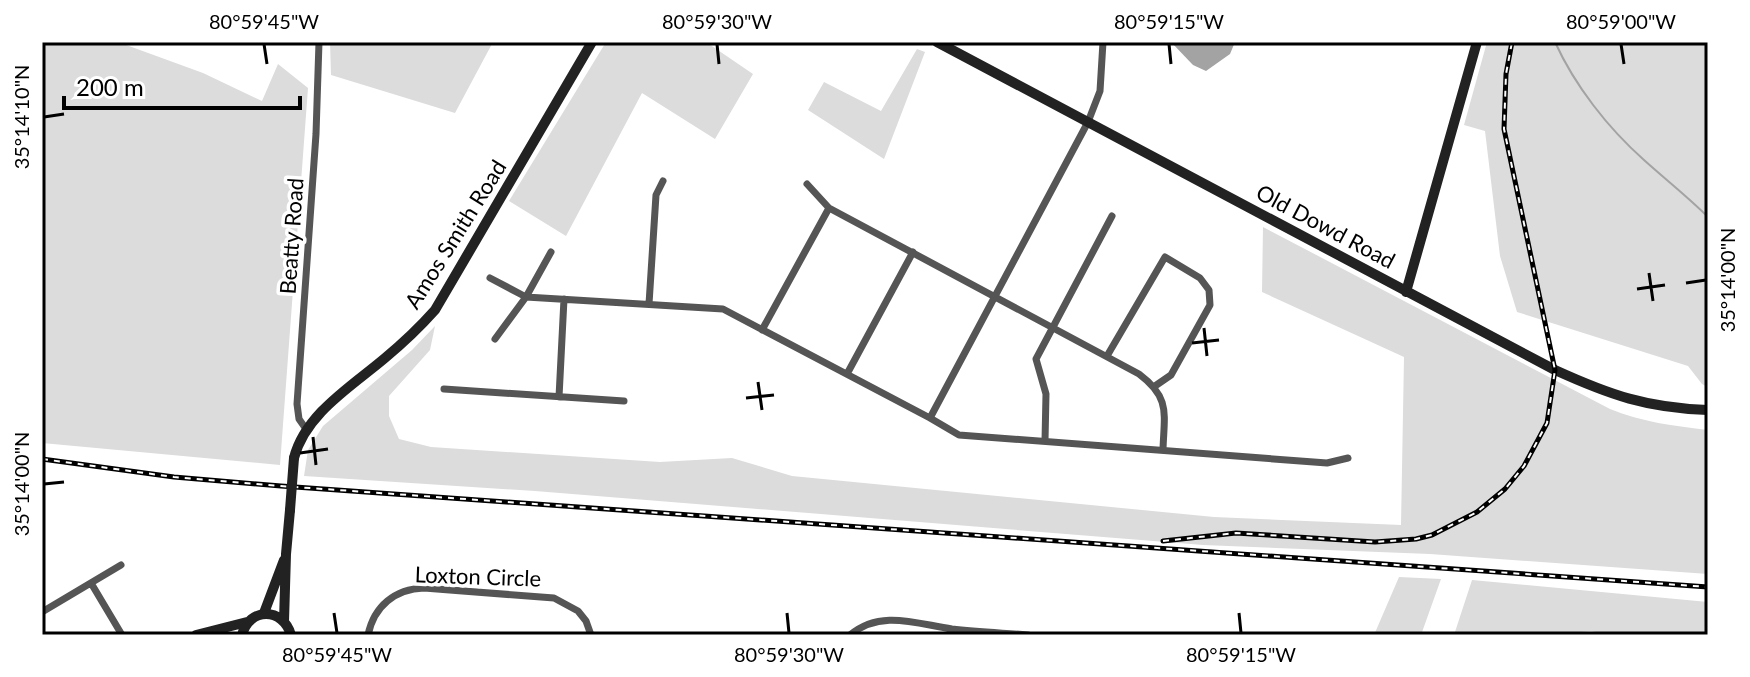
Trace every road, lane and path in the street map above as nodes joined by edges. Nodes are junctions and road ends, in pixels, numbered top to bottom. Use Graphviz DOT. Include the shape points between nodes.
graph roads {
  1 [pos="319,42"];
  2 [pos="592,42"];
  3 [pos="937,42"];
  4 [pos="1103,42"];
  5 [pos="1477,42"];
  6 [pos="958,47"];
  7 [pos="1088,122"];
  8 [pos="663,181"];
  9 [pos="807,184"];
  10 [pos="829,208"];
  11 [pos="1112,216"];
  12 [pos="551,252"];
  13 [pos="913,252"];
  14 [pos="490,278"];
  15 [pos="1406,292"];
  16 [pos="996,296"];
  17 [pos="526,297"];
  18 [pos="564,299"];
  19 [pos="649,304"];
  20 [pos="1052,327"];
  21 [pos="762,330"];
  22 [pos="495,339"];
  23 [pos="1107,356"];
  24 [pos="847,374"];
  25 [pos="1155,386"];
  26 [pos="444,389"];
  27 [pos="559,397"];
  28 [pos="624,401"];
  29 [pos="1708,410"];
  30 [pos="930,418"];
  31 [pos="306,429"];
  32 [pos="1045,441"];
  33 [pos="1163,450"];
  34 [pos="1348,458"];
  35 [pos="286,554"];
  36 [pos="121,565"];
  37 [pos="91,583"];
  38 [pos="42,612"];
  39 [pos="264,613"];
  40 [pos="284,621"];
  41 [pos="247,622"];
  42 [pos="1007,634"];
  43 [pos="122,635"];
  44 [pos="196,635"];
  45 [pos="242,635"];
  46 [pos="291,635"];
  47 [pos="368,635"];
  48 [pos="591,635"];
  49 [pos="850,635"];
  50 [pos="1028,635"];
  1 -- 31 [label="street, Beatty Road" via="297,404"];
  2 -- 31 [label="street, Amos Smith Road" via="435,310"];
  3 -- 6 [label="street, Old Dowd Road"];
  4 -- 7 [label="street" via="1100,91"];
  5 -- 15 [label="street"];
  6 -- 7 [label="street, Old Dowd Road"];
  7 -- 15 [label="street, Old Dowd Road"];
  7 -- 16 [label="street"];
  8 -- 19 [label="street" via="656,195"];
  9 -- 10 [label="street"];
  10 -- 13 [label="street"];
  10 -- 21 [label="street"];
  11 -- 20 [label="street"];
  12 -- 17 [label="street"];
  13 -- 16 [label="street"];
  13 -- 24 [label="street"];
  14 -- 17 [label="street"];
  15 -- 29 [label="street, Old Dowd Road" via="1609,394 1648,405"];
  16 -- 20 [label="street"];
  16 -- 30 [label="street"];
  17 -- 18 [label="street"];
  17 -- 22 [label="street"];
  18 -- 19 [label="street"];
  18 -- 27 [label="street"];
  19 -- 21 [label="street" via="723,309"];
  20 -- 23 [label="street"];
  20 -- 32 [label="street" via="1036,359 1046,394"];
  21 -- 24 [label="street"];
  23 -- 25 [label="street"];
  23 -- 25 [label="street" via="1165,257 1200,278 1209,290 1210,305 1171,375"];
  24 -- 30 [label="street"];
  25 -- 33 [label="street" via="1164,406"];
  26 -- 27 [label="street"];
  27 -- 28 [label="street"];
  30 -- 32 [label="street" via="959,435"];
  31 -- 35 [label="street, Amos Smith Road, bridge" via="294,458"];
  32 -- 33 [label="street"];
  33 -- 34 [label="street" via="1327,463"];
  35 -- 39 [label="street, Amos Smith Road"];
  35 -- 40 [label="street, Amos Smith Road"];
  36 -- 37 [label="street"];
  37 -- 38 [label="street"];
  37 -- 43 [label="street"];
  39 -- 40 [label="street"];
  39 -- 41 [label="street"];
  40 -- 46 [label="street"];
  41 -- 44 [label="street"];
  41 -- 45 [label="street"];
  42 -- 49 [label="street" via="890,620 873,621"];
  42 -- 50 [label="street"];
  47 -- 48 [label="street, Loxton Circle" via="389,599 424,588 554,598 583,616"];
}
